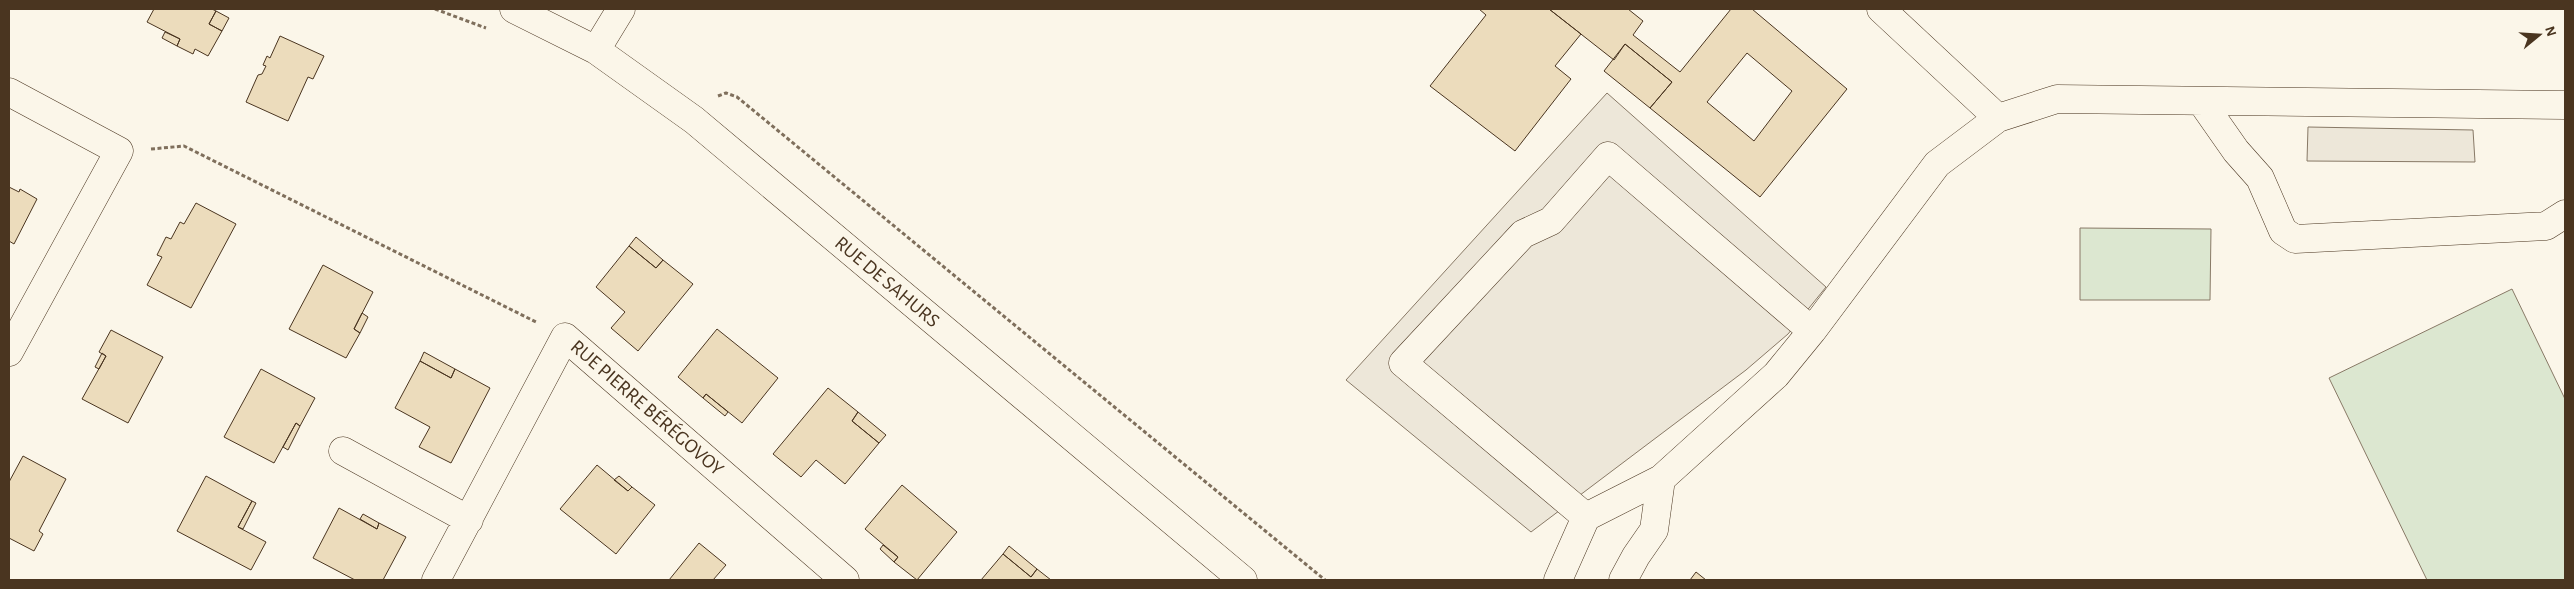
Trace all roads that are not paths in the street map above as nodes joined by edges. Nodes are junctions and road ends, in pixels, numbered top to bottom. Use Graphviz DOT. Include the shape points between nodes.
graph roads {
  1 [pos="514,9"];
  2 [pos="621,9"];
  3 [pos="1881,9"];
  4 [pos="596,50"];
  5 [pos="9,92"];
  6 [pos="2202,100"];
  7 [pos="2565,105"];
  8 [pos="1998,118"];
  9 [pos="2565,214"];
  10 [pos="1812,331"];
  11 [pos="9,352"];
  12 [pos="344,452"];
  13 [pos="1661,479"];
  14 [pos="1586,518"];
  15 [pos="468,520"];
  16 [pos="436,580"];
  17 [pos="845,580"];
  18 [pos="1243,580"];
  19 [pos="1558,580"];
  20 [pos="1624,580"];
  1 -- 4 [label="street, RUE DE SAHURS"];
  2 -- 4 [label="street"];
  3 -- 8 [label="street"];
  4 -- 18 [label="street, RUE DE SAHURS" via="694,120"];
  5 -- 11 [label="street" via="118,151"];
  6 -- 7 [label="street"];
  6 -- 8 [label="street" via="2057,99"];
  6 -- 9 [label="street" via="2236,151 2260,178 2283,231 2295,240 2546,226"];
  8 -- 10 [label="street" via="1937,164"];
  10 -- 13 [label="street" via="1776,375"];
  10 -- 14 [label="street" via="1608,156 1551,221 1523,234 1403,363"];
  12 -- 15 [label="street"];
  13 -- 14 [label="street"];
  13 -- 20 [label="street" via="1654,530"];
  14 -- 19 [label="street"];
  15 -- 16 [label="street, RUE PIERRE BÉRÉGOVOY"];
  15 -- 17 [label="street, RUE PIERRE BÉRÉGOVOY" via="565,337"];
}
